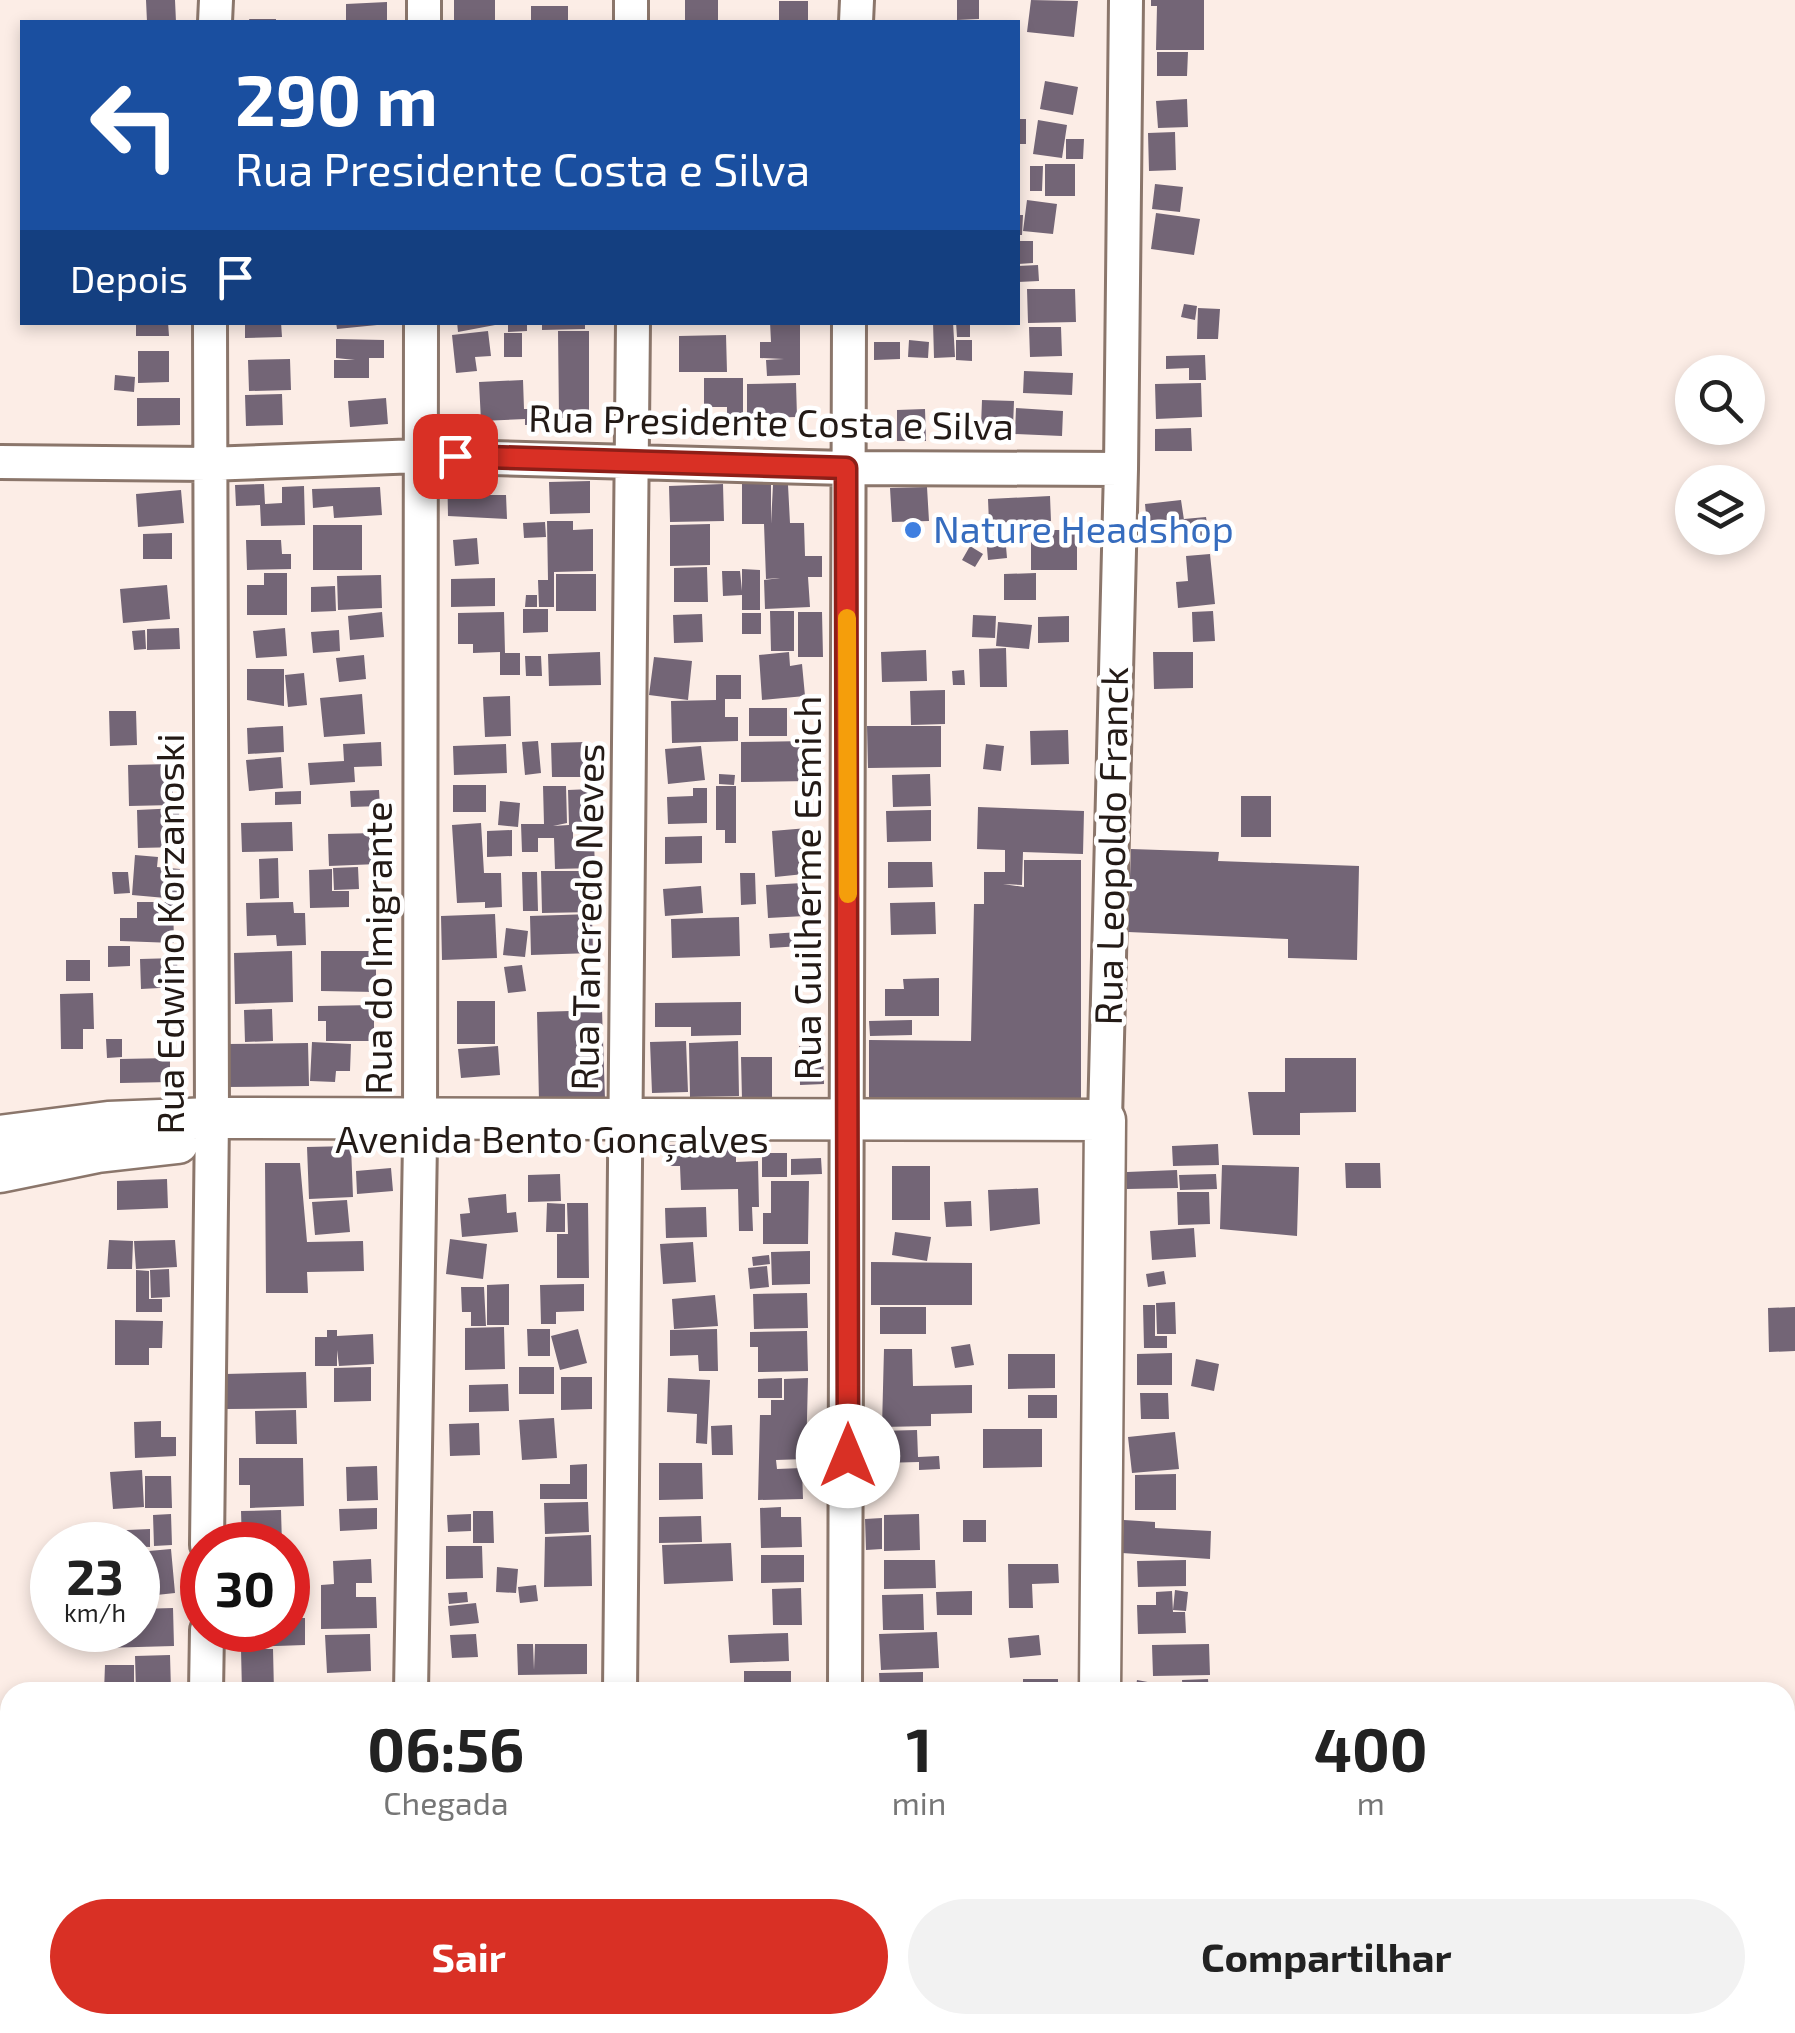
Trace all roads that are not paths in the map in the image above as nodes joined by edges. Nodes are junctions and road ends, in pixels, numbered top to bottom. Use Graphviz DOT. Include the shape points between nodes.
graph roads {
  1 [pos="1126,0"];
  2 [pos="210,325"];
  3 [pos="420,325"];
  4 [pos="633,325"];
  5 [pos="850,325"];
  6 [pos="419,456"];
  7 [pos="634,460"];
  8 [pos="0,462"];
  9 [pos="207,464"];
  10 [pos="846,468"];
  11 [pos="1121,469"];
  12 [pos="212,1129"];
  13 [pos="419,1130"];
  14 [pos="849,1130"];
  15 [pos="624,1131"];
  16 [pos="1106,1134"];
  17 [pos="2,1154"];
  18 [pos="208,1522"];
  19 [pos="206,1652"];
  20 [pos="206,1682"];
  21 [pos="411,1682"];
  22 [pos="620,1682"];
  23 [pos="846,1682"];
  24 [pos="1100,1682"];
  1 -- 11 [label="street, Rua Leopoldo Franck"];
  2 -- 9 [label="street, Rua Edwino Korzanoski"];
  3 -- 6 [label="street, Rua do Imigrante"];
  4 -- 7 [label="street, Rua Tancredo Neves"];
  5 -- 10 [label="street, Rua Guilherme Esmich"];
  6 -- 7 [label="street, Rua Presidente Costa e Silva"];
  6 -- 9 [label="street, Rua Presidente Costa e Silva"];
  6 -- 13 [label="street, Rua do Imigrante"];
  7 -- 10 [label="street, Rua Presidente Costa e Silva"];
  7 -- 15 [label="street, Rua Tancredo Neves"];
  8 -- 9 [label="street, Rua Presidente Costa e Silva"];
  9 -- 12 [label="street, Rua Edwino Korzanoski"];
  10 -- 11 [label="street, Rua Presidente Costa e Silva"];
  10 -- 14 [label="street, Rua Guilherme Esmich"];
  11 -- 16 [label="street, Rua Leopoldo Franck"];
  12 -- 13 [label="main road, Avenida Bento Gonçalves"];
  12 -- 17 [label="main road, Avenida Bento Gonçalves" via="108,1122"];
  12 -- 18 [label="street, Rua Edwino Korzanoski"];
  13 -- 15 [label="main road, Avenida Bento Gonçalves"];
  13 -- 21 [label="street, Rua do Imigrante"];
  14 -- 15 [label="main road, Avenida Bento Gonçalves"];
  14 -- 16 [label="main road, Avenida Bento Gonçalves"];
  14 -- 23 [label="street, Rua Guilherme Esmich"];
  15 -- 22 [label="street, Rua Tancredo Neves"];
  16 -- 24 [label="main road, Rua Leopoldo Franck"];
  19 -- 20 [label="street"];
}
